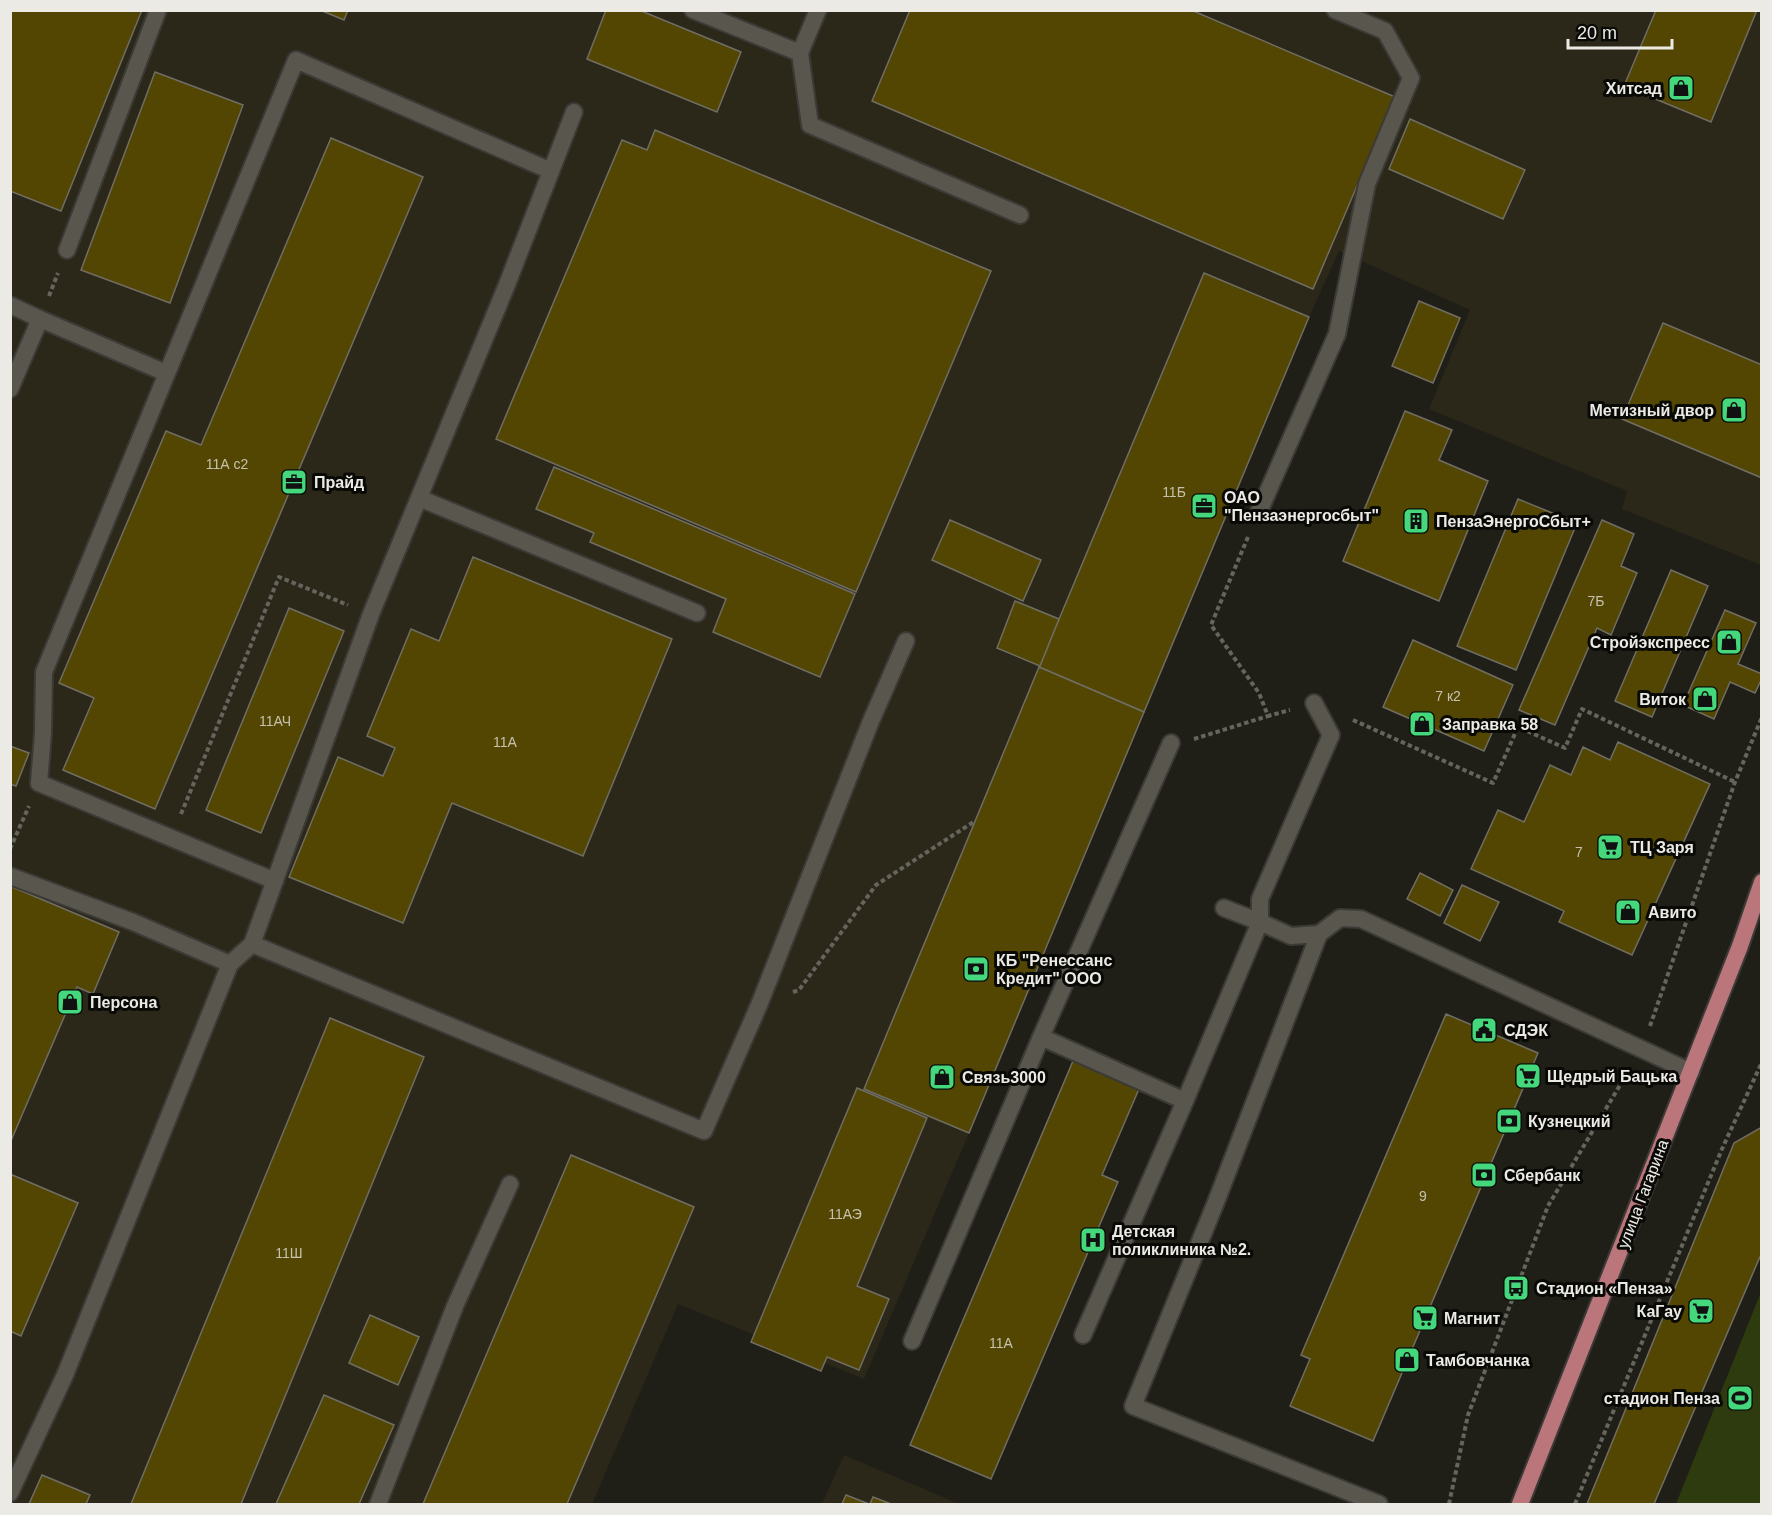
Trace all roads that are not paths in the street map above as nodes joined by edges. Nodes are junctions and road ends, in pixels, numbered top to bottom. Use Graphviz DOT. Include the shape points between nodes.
graph roads {
  1 [pos="158,10"];
  2 [pos="693,10"];
  3 [pos="818,10"];
  4 [pos="1335,10"];
  5 [pos="800,53"];
  6 [pos="574,112"];
  7 [pos="551,171"];
  8 [pos="1020,215"];
  9 [pos="67,249"];
  10 [pos="10,305"];
  11 [pos="40,319"];
  12 [pos="166,373"];
  13 [pos="10,390"];
  14 [pos="419,498"];
  15 [pos="1258,514"];
  16 [pos="697,614"];
  17 [pos="906,640"];
  18 [pos="1314,703"];
  19 [pos="1171,743"];
  20 [pos="10,876"];
  21 [pos="275,881"];
  22 [pos="1761,882"];
  23 [pos="1224,908"];
  24 [pos="1260,922"];
  25 [pos="1319,934"];
  26 [pos="252,944"];
  27 [pos="230,964"];
  28 [pos="1041,1037"];
  29 [pos="1690,1072"];
  30 [pos="1185,1101"];
  31 [pos="510,1184"];
  32 [pos="1083,1335"];
  33 [pos="912,1341"];
  34 [pos="10,1493"];
  35 [pos="378,1504"];
  36 [pos="1379,1504"];
  37 [pos="1520,1504"];
  1 -- 9 [label="lane"];
  2 -- 5 [label="lane"];
  3 -- 5 [label="lane"];
  4 -- 15 [label="lane" via="1385,31 1411,78 1367,184 1337,334"];
  5 -- 8 [label="lane" via="810,125"];
  6 -- 7 [label="lane"];
  7 -- 12 [label="lane" via="296,60"];
  7 -- 14 [label="lane"];
  10 -- 11 [label="lane"];
  11 -- 12 [label="lane"];
  11 -- 13 [label="lane"];
  12 -- 21 [label="lane" via="44,672 39,783"];
  14 -- 16 [label="lane"];
  14 -- 21 [label="lane" via="371,614"];
  17 -- 26 [label="lane" via="704,1131"];
  18 -- 24 [label="lane" via="1330,735 1260,899"];
  19 -- 28 [label="lane"];
  20 -- 27 [label="lane"];
  21 -- 26 [label="lane"];
  22 -- 29 [label="main road, улица Гагарина"];
  23 -- 24 [label="lane"];
  24 -- 25 [label="lane" via="1291,936"];
  24 -- 30 [label="lane"];
  25 -- 29 [label="lane" via="1340,918 1361,919"];
  25 -- 36 [label="lane" via="1132,1406"];
  26 -- 27 [label="lane"];
  27 -- 34 [label="lane" via="65,1375"];
  28 -- 30 [label="lane"];
  28 -- 33 [label="lane"];
  29 -- 37 [label="main road, улица Гагарина"];
  30 -- 32 [label="lane"];
  31 -- 35 [label="lane" via="455,1306"];
}
